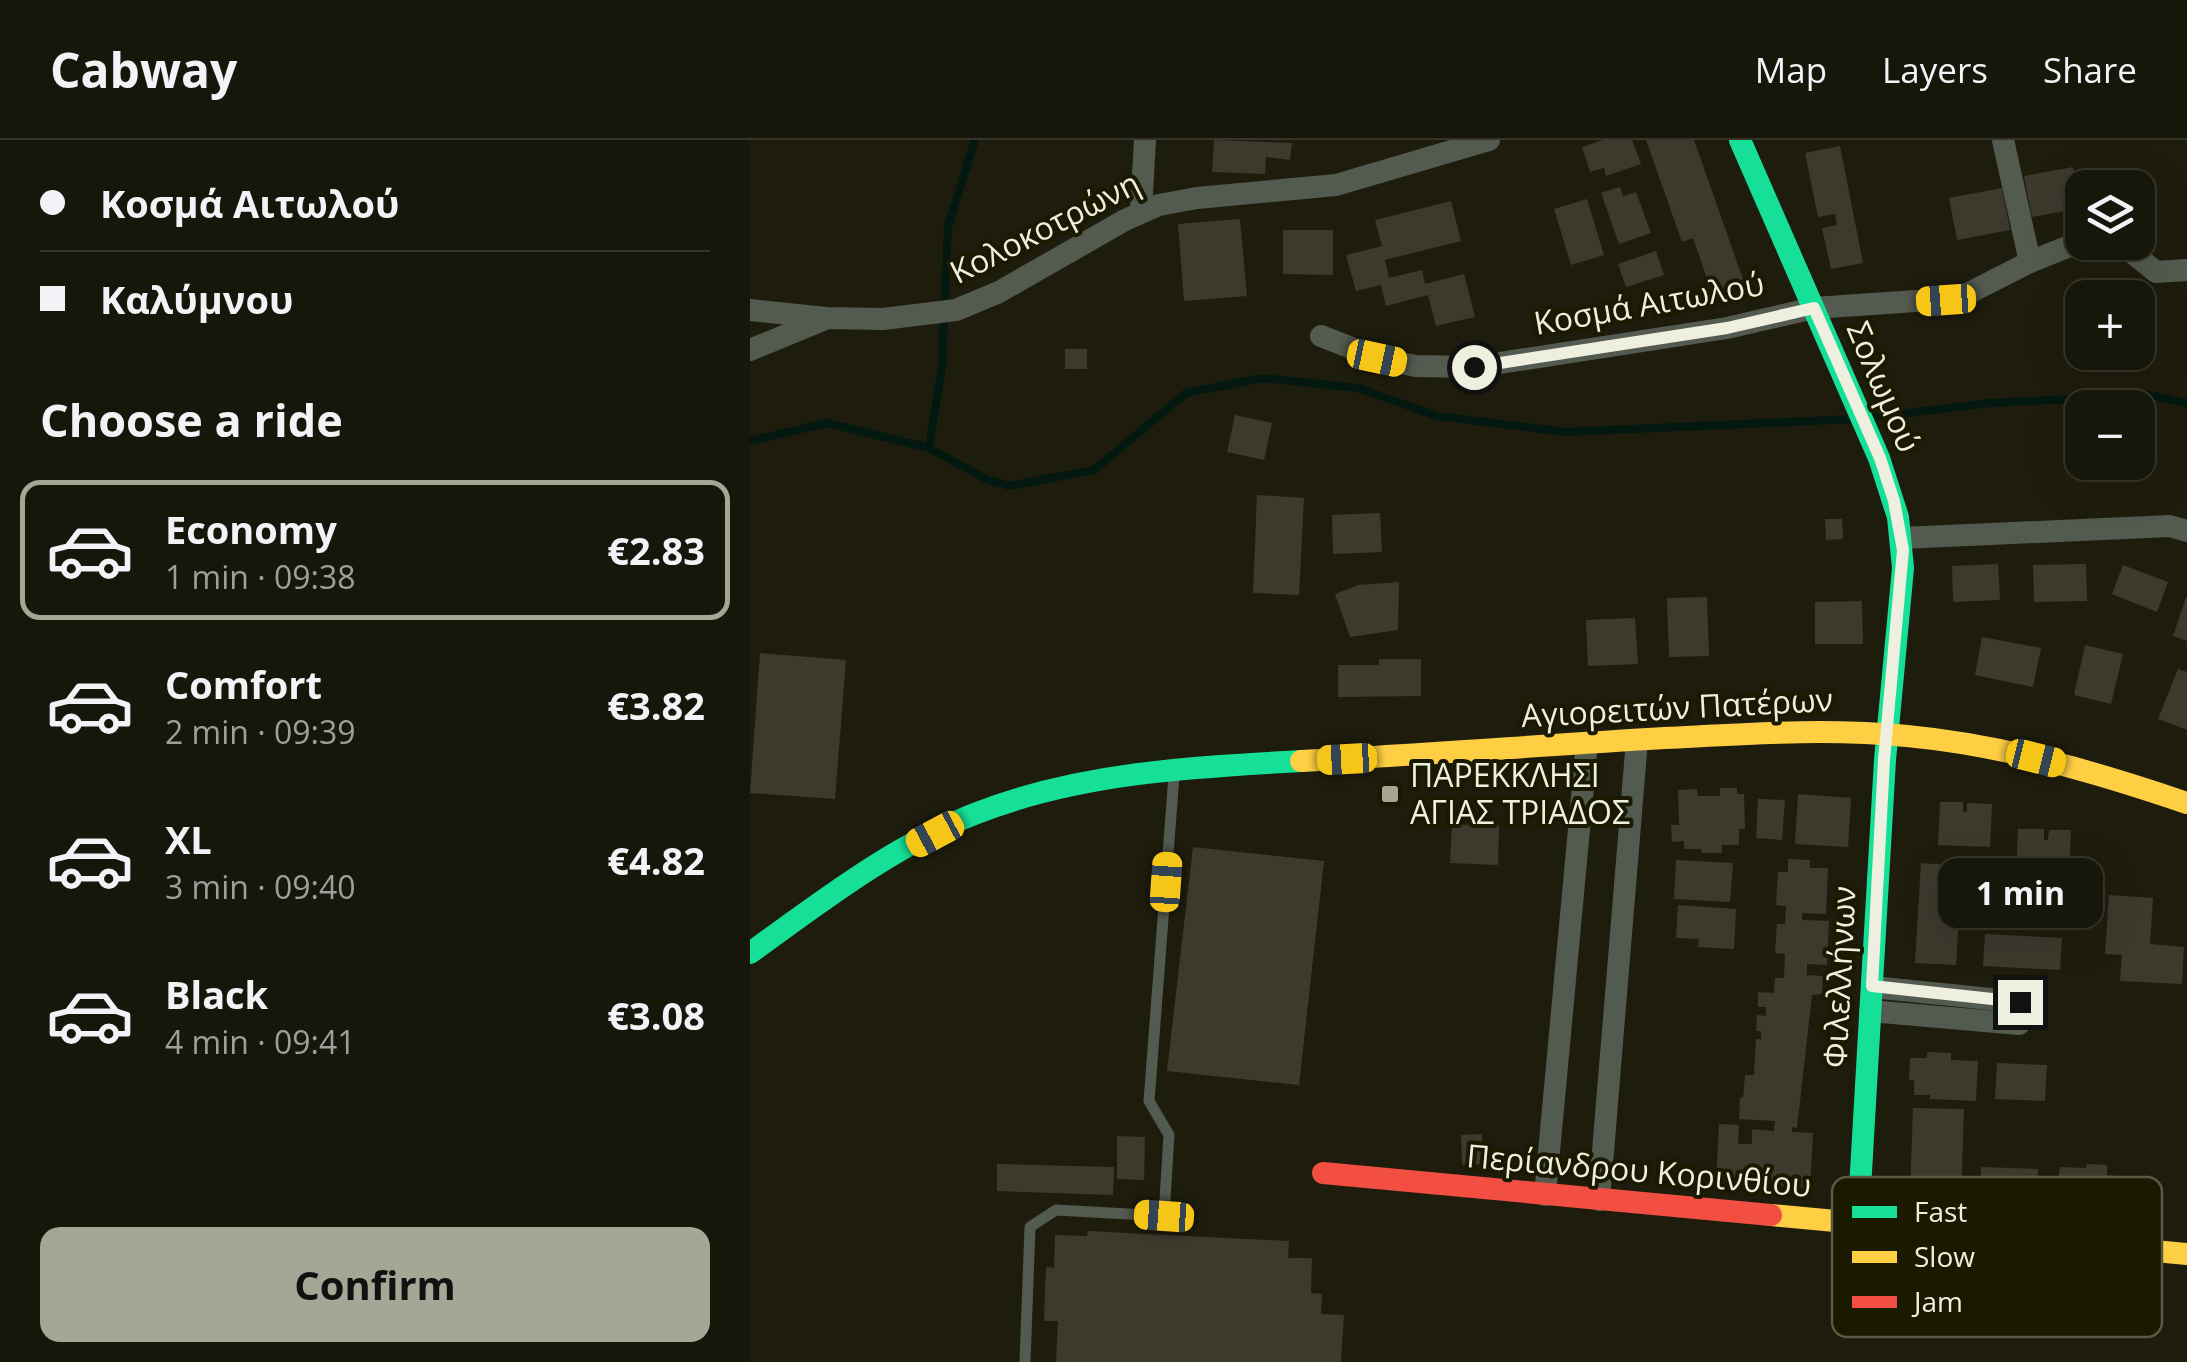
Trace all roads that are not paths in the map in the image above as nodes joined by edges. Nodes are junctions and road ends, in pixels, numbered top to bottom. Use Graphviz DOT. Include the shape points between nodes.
graph roads {
  1 [pos="1145,140"];
  2 [pos="1489,140"];
  3 [pos="1740,140"];
  4 [pos="2003,140"];
  5 [pos="1142,211"];
  6 [pos="2065,248"];
  7 [pos="2141,260"];
  8 [pos="2030,262"];
  9 [pos="2187,270"];
  10 [pos="1814,308"];
  11 [pos="750,310"];
  12 [pos="826,318"];
  13 [pos="1322,336"];
  14 [pos="750,350"];
  15 [pos="2187,531"];
  16 [pos="1902,538"];
  17 [pos="1886,734"];
  18 [pos="1636,740"];
  19 [pos="1588,742"];
  20 [pos="1174,772"];
  21 [pos="2187,802"];
  22 [pos="750,953"];
  23 [pos="1872,986"];
  24 [pos="1870,1011"];
  25 [pos="1324,1173"];
  26 [pos="1861,1177"];
  27 [pos="1546,1195"];
  28 [pos="1599,1200"];
  29 [pos="1832,1222"];
  30 [pos="2162,1252"];
  31 [pos="2187,1254"];
  32 [pos="1025,1362"];
  1 -- 5 [label="street"];
  2 -- 5 [label="street, Κολοκοτρώνη" via="1336,185 1197,198"];
  3 -- 10 [label="street, Σολωμού"];
  4 -- 8 [label="street"];
  5 -- 12 [label="street, Κολοκοτρώνη" via="1029,277 956,310"];
  6 -- 8 [label="street, Κοσμά Αιτωλού"];
  7 -- 9 [label="street" via="2156,272"];
  8 -- 10 [label="street, Κοσμά Αιτωλού" via="1959,298"];
  10 -- 13 [label="street, Κοσμά Αιτωλού" via="1474,367 1416,366"];
  10 -- 16 [label="street, Σολωμού" via="1880,458"];
  11 -- 12 [label="street"];
  12 -- 14 [label="street, Κολοκοτρώνη"];
  15 -- 16 [label="street" via="2170,526"];
  16 -- 17 [label="street, Σολωμού"];
  17 -- 18 [label="street, Αγιορειτών Πατέρων"];
  17 -- 21 [label="street, Αγιορειτών Πατέρων" via="2036,758"];
  17 -- 23 [label="street, Φιλελλήνων"];
  18 -- 19 [label="street, Αγιορειτών Πατέρων"];
  18 -- 28 [label="street"];
  19 -- 20 [label="street, Αγιορειτών Πατέρων"];
  19 -- 27 [label="street"];
  20 -- 22 [label="street, Αγιορειτών Πατέρων" via="1079,786 962,820 863,876"];
  20 -- 32 [label="lane" via="1149,1102 1169,1135 1164,1216 1056,1210 1030,1228"];
  23 -- 24 [label="street, Φιλελλήνων"];
  23 -- 24 [label="street" via="2020,1013"];
  24 -- 26 [label="street, Φιλελλήνων"];
  25 -- 27 [label="street, Περίανδρου Κορινθίου"];
  27 -- 28 [label="street, Περίανδρου Κορινθίου"];
  28 -- 29 [label="street, Περίανδρου Κορινθίου"];
  30 -- 31 [label="street, Περίανδρου Κορινθίου"];
}
